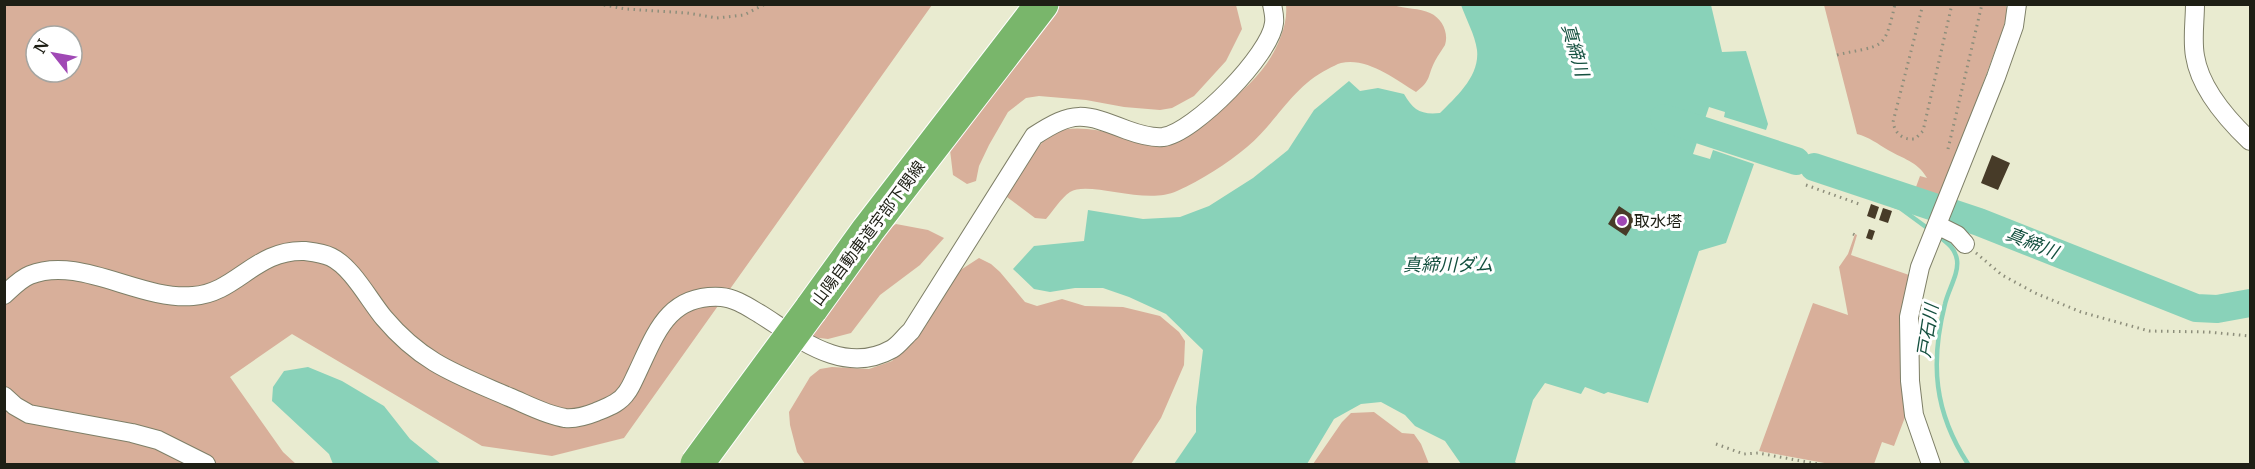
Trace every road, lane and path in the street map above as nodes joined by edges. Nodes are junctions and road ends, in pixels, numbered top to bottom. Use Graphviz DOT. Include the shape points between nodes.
graph roads {
  1 [pos="598,4"];
  2 [pos="765,4"];
  3 [pos="1042,4"];
  4 [pos="1272,4"];
  5 [pos="1895,4"];
  6 [pos="1923,4"];
  7 [pos="1952,4"];
  8 [pos="1982,4"];
  9 [pos="2017,4"];
  10 [pos="2196,4"];
  11 [pos="1837,55"];
  12 [pos="2250,141"];
  13 [pos="1955,178"];
  14 [pos="1806,186"];
  15 [pos="1859,204"];
  16 [pos="1938,222"];
  17 [pos="1965,244"];
  18 [pos="4,295"];
  19 [pos="2250,336"];
  20 [pos="4,396"];
  21 [pos="1716,444"];
  22 [pos="206,465"];
  23 [pos="697,465"];
  24 [pos="1818,465"];
  25 [pos="1931,465"];
  1 -- 2 [label="path" via="717,18 744,15"];
  3 -- 23 [label="highway, 山陽自動車道宇部下関線, bridge" via="868,230"];
  4 -- 18 [label="street" via="1274,23 1263,51 1242,78 1187,127 1164,137 1141,135 1088,116 1064,119 1034,136 911,331 894,348 865,360 820,351 744,305 724,297 703,297 669,313 627,393 614,405 582,417 564,418 442,368 414,350 351,275 332,258 313,252 277,254 224,286 197,296 165,296 61,270 27,276"];
  5 -- 11 [label="path" via="1888,34 1881,44"];
  6 -- 7 [label="path" via="1893,122 1894,129 1907,139 1915,139 1923,131"];
  8 -- 13 [label="path" via="1946,159"];
  9 -- 13 [label="street" via="2014,26 1996,77"];
  10 -- 12 [label="street" via="2195,56 2201,74 2235,127"];
  13 -- 16 [label="street"];
  14 -- 15 [label="path"];
  16 -- 17 [label="street"];
  16 -- 25 [label="street" via="1920,267 1909,316 1908,346 1914,415"];
  17 -- 19 [label="path" via="2002,275 2081,312 2149,331"];
  20 -- 22 [label="street" via="29,414 158,440"];
  21 -- 24 [label="path" via="1744,454 1758,453"];
}
